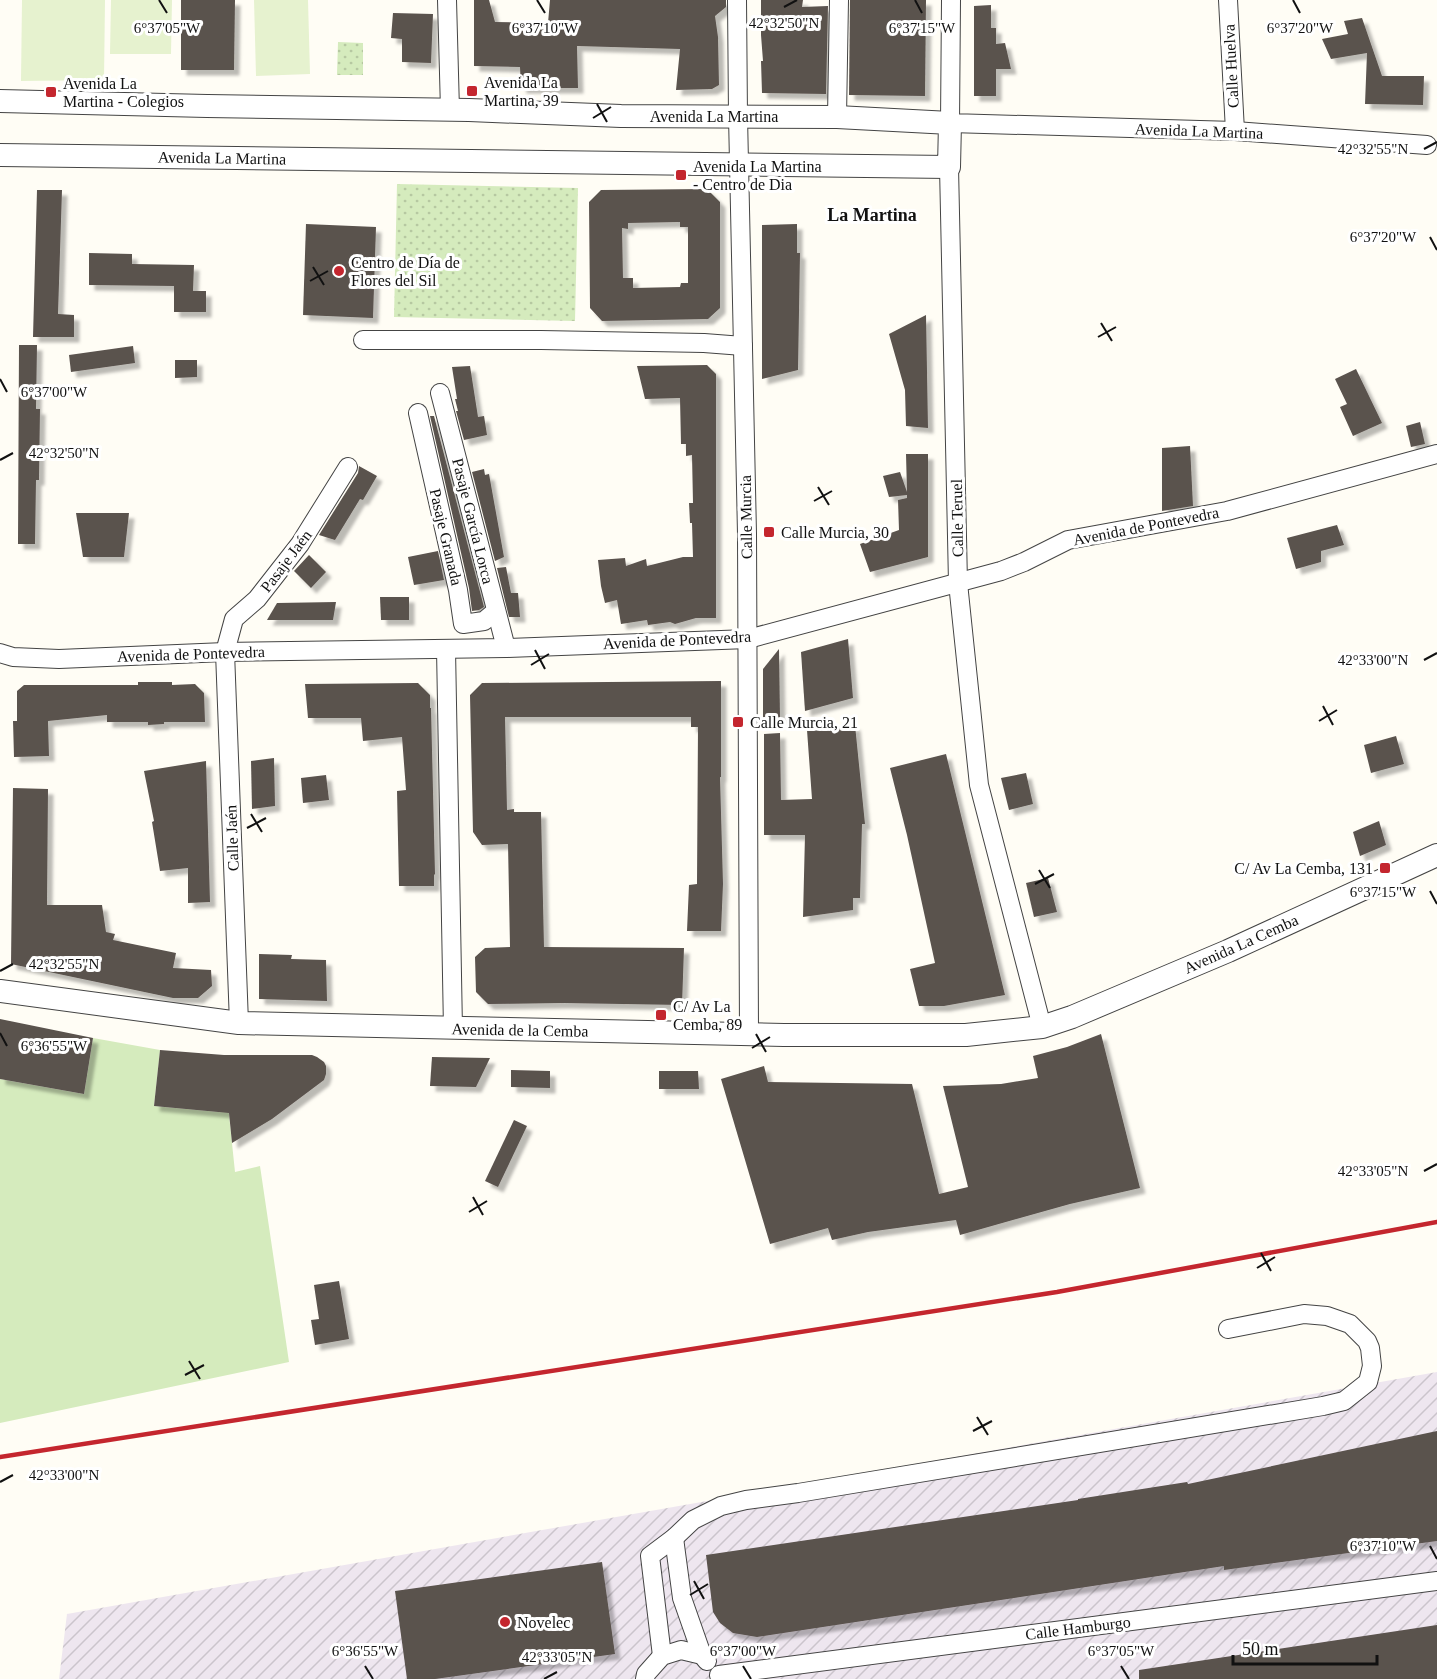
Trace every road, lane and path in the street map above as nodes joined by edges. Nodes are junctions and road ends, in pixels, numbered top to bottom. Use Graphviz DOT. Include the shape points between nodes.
graph roads {
  1 [pos="447,0"];
  2 [pos="737,0"];
  3 [pos="839,0"];
  4 [pos="951,0"];
  5 [pos="1228,0"];
  6 [pos="0,101"];
  7 [pos="450,110"];
  8 [pos="738,116"];
  9 [pos="837,117"];
  10 [pos="950,123"];
  11 [pos="1235,131"];
  12 [pos="1427,146"];
  13 [pos="0,155"];
  14 [pos="740,164"];
  15 [pos="949,166"];
  16 [pos="363,340"];
  17 [pos="743,346"];
  18 [pos="440,393"];
  19 [pos="418,413"];
  20 [pos="1437,454"];
  21 [pos="348,467"];
  22 [pos="958,583"];
  23 [pos="496,611"];
  24 [pos="748,639"];
  25 [pos="506,648"];
  26 [pos="446,649"];
  27 [pos="225,652"];
  28 [pos="0,653"];
  29 [pos="1437,855"];
  30 [pos="0,991"];
  31 [pos="239,1023"];
  32 [pos="1042,1027"];
  33 [pos="453,1029"];
  34 [pos="749,1034"];
  35 [pos="1228,1329"];
  36 [pos="674,1538"];
  37 [pos="1437,1581"];
  38 [pos="702,1655"];
  39 [pos="662,1656"];
  40 [pos="720,1677"];
  41 [pos="645,1679"];
  1 -- 7 [label="street"];
  2 -- 8 [label="street, Calle Murcia"];
  3 -- 9 [label="street"];
  4 -- 10 [label="street, Calle Teruel"];
  5 -- 11 [label="street, Calle Huelva"];
  6 -- 7 [label="street, Avenida La Martina"];
  7 -- 8 [label="street, Avenida La Martina"];
  8 -- 9 [label="street, Avenida La Martina"];
  8 -- 14 [label="street, Calle Murcia"];
  9 -- 10 [label="street, Avenida La Martina"];
  10 -- 11 [label="street, Avenida La Martina"];
  10 -- 15 [label="street, Calle Teruel"];
  11 -- 12 [label="street, Avenida La Martina"];
  13 -- 14 [label="street, Avenida La Martina"];
  14 -- 15 [label="street, Avenida La Martina"];
  14 -- 17 [label="street, Calle Murcia"];
  15 -- 22 [label="street, Calle Teruel"];
  16 -- 17 [label="street"];
  17 -- 24 [label="street, Calle Murcia"];
  18 -- 23 [label="street, Pasaje García Lorca"];
  19 -- 23 [label="street, Pasaje Granada" via="463,624 484,621"];
  20 -- 22 [label="street, Avenida de Pontevedra" via="1227,511 1068,540 1024,562"];
  21 -- 27 [label="street, Pasaje Jaén" via="300,543 257,598 234,619"];
  22 -- 24 [label="street, Avenida de Pontevedra"];
  22 -- 32 [label="street, Calle Teruel" via="979,784"];
  23 -- 25 [label="street, Pasaje García Lorca"];
  24 -- 25 [label="street, Avenida de Pontevedra"];
  24 -- 34 [label="street, Calle Murcia"];
  25 -- 26 [label="street, Avenida de Pontevedra"];
  26 -- 27 [label="street, Avenida de Pontevedra"];
  26 -- 33 [label="street"];
  27 -- 28 [label="street, Avenida de Pontevedra" via="59,659"];
  27 -- 31 [label="street, Calle Jaén"];
  29 -- 32 [label="street, Avenida La Cemba" via="1228,951"];
  30 -- 31 [label="street, Avenida de la Cemba"];
  31 -- 33 [label="street, Avenida de la Cemba"];
  32 -- 34 [label="street, Avenida de la Cemba" via="966,1035"];
  33 -- 34 [label="street, Avenida de la Cemba"];
  35 -- 36 [label="street" via="1304,1314 1350,1324 1370,1348 1372,1366 1368,1382 1344,1401 1323,1406 746,1500 721,1506 693,1521"];
  36 -- 38 [label="street" via="682,1598"];
  36 -- 39 [label="street" via="650,1556"];
  37 -- 40 [label="street, Calle Hamburgo"];
  38 -- 39 [label="street" via="681,1650"];
  38 -- 40 [label="street"];
  39 -- 41 [label="street"];
}
